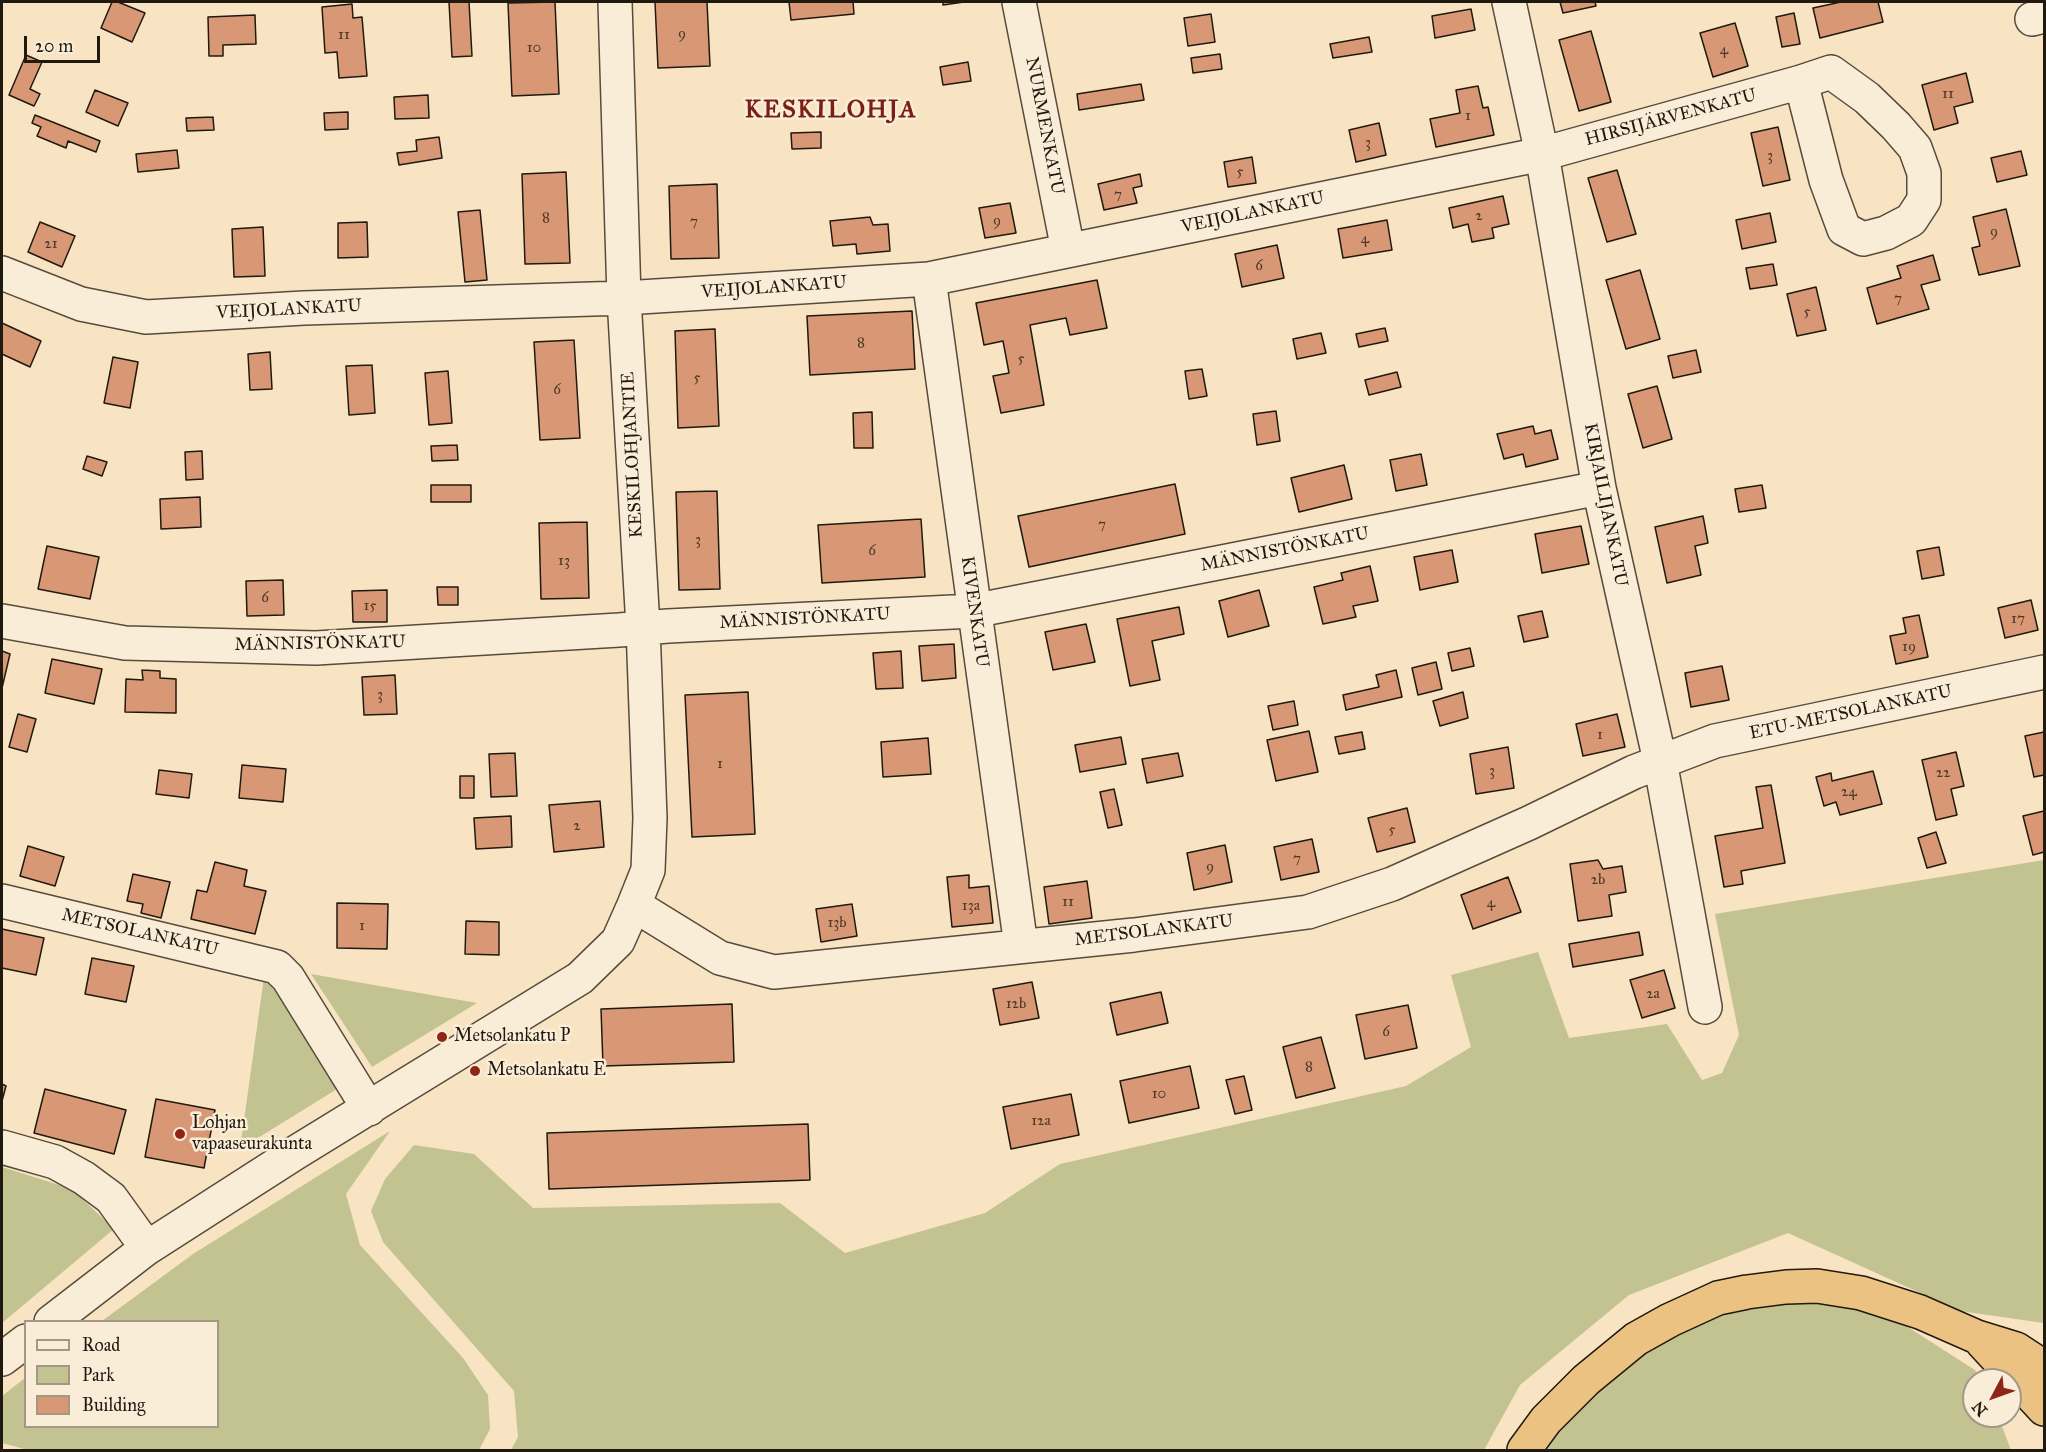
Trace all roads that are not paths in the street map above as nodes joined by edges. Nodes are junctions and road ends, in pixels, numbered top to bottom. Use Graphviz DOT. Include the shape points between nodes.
graph roads {
  1 [pos="615,2"];
  2 [pos="1019,2"];
  3 [pos="1509,2"];
  4 [pos="1801,82"];
  5 [pos="1542,154"];
  6 [pos="1068,250"];
  7 [pos="2,273"];
  8 [pos="929,279"];
  9 [pos="624,298"];
  10 [pos="1599,488"];
  11 [pos="974,611"];
  12 [pos="2,621"];
  13 [pos="642,627"];
  14 [pos="2044,672"];
  15 [pos="1660,761"];
  16 [pos="2,901"];
  17 [pos="634,905"];
  18 [pos="1021,946"];
  19 [pos="1705,1007"];
  20 [pos="369,1110"];
  21 [pos="2,1147"];
  22 [pos="147,1248"];
  23 [pos="54,1320"];
  24 [pos="1977,1337"];
  25 [pos="24,1342"];
  26 [pos="2,1359"];
  27 [pos="2044,1367"];
  28 [pos="2044,1409"];
  29 [pos="1524,1450"];
  1 -- 9 [label="street, KESKILOHJANTIE"];
  2 -- 6 [label="street, NURMENKATU"];
  3 -- 5 [label="street, KIRJAILIJANKATU"];
  4 -- 4 [label="street, HIRSIJÄRVENKATU" via="1832,72 1867,98 1915,148 1924,173 1924,200 1911,220 1863,239 1844,229 1826,180"];
  4 -- 5 [label="street, HIRSIJÄRVENKATU"];
  5 -- 6 [label="street, VEIJOLANKATU"];
  5 -- 10 [label="street, KIRJAILIJANKATU"];
  6 -- 8 [label="street, VEIJOLANKATU"];
  7 -- 9 [label="street, VEIJOLANKATU" via="81,304 146,317"];
  8 -- 9 [label="street, VEIJOLANKATU"];
  8 -- 11 [label="street, KIVENKATU"];
  9 -- 13 [label="street, KESKILOHJANTIE"];
  10 -- 11 [label="street, MÄNNISTÖNKATU"];
  10 -- 15 [label="street, KIRJAILIJANKATU"];
  11 -- 13 [label="street, MÄNNISTÖNKATU"];
  11 -- 18 [label="street, KIVENKATU"];
  12 -- 13 [label="street, MÄNNISTÖNKATU" via="125,644 316,648"];
  13 -- 17 [label="street, KESKILOHJANTIE" via="650,818 648,870"];
  14 -- 15 [label="street, ETU-METSOLANKATU" via="1715,741"];
  15 -- 18 [label="street, METSOLANKATU" via="1392,884 1308,912"];
  15 -- 19 [label="street, KIRJAILIJANKATU"];
  16 -- 20 [label="street, METSOLANKATU" via="277,967 288,978"];
  17 -- 18 [label="street, METSOLANKATU" via="720,958 774,972"];
  17 -- 20 [label="street, KESKILOHJANTIE" via="618,941 580,978"];
  20 -- 22 [label="street, KESKILOHJANTIE"];
  21 -- 22 [label="street" via="55,1162 84,1178 111,1198"];
  22 -- 23 [label="street, KESKILOHJANTIE"];
  24 -- 27 [label="highway" via="2016,1349"];
  24 -- 28 [label="highway"];
  24 -- 29 [label="highway" via="1861,1293 1817,1286 1718,1298 1635,1339 1554,1412"];
  25 -- 26 [label="street"];
}
